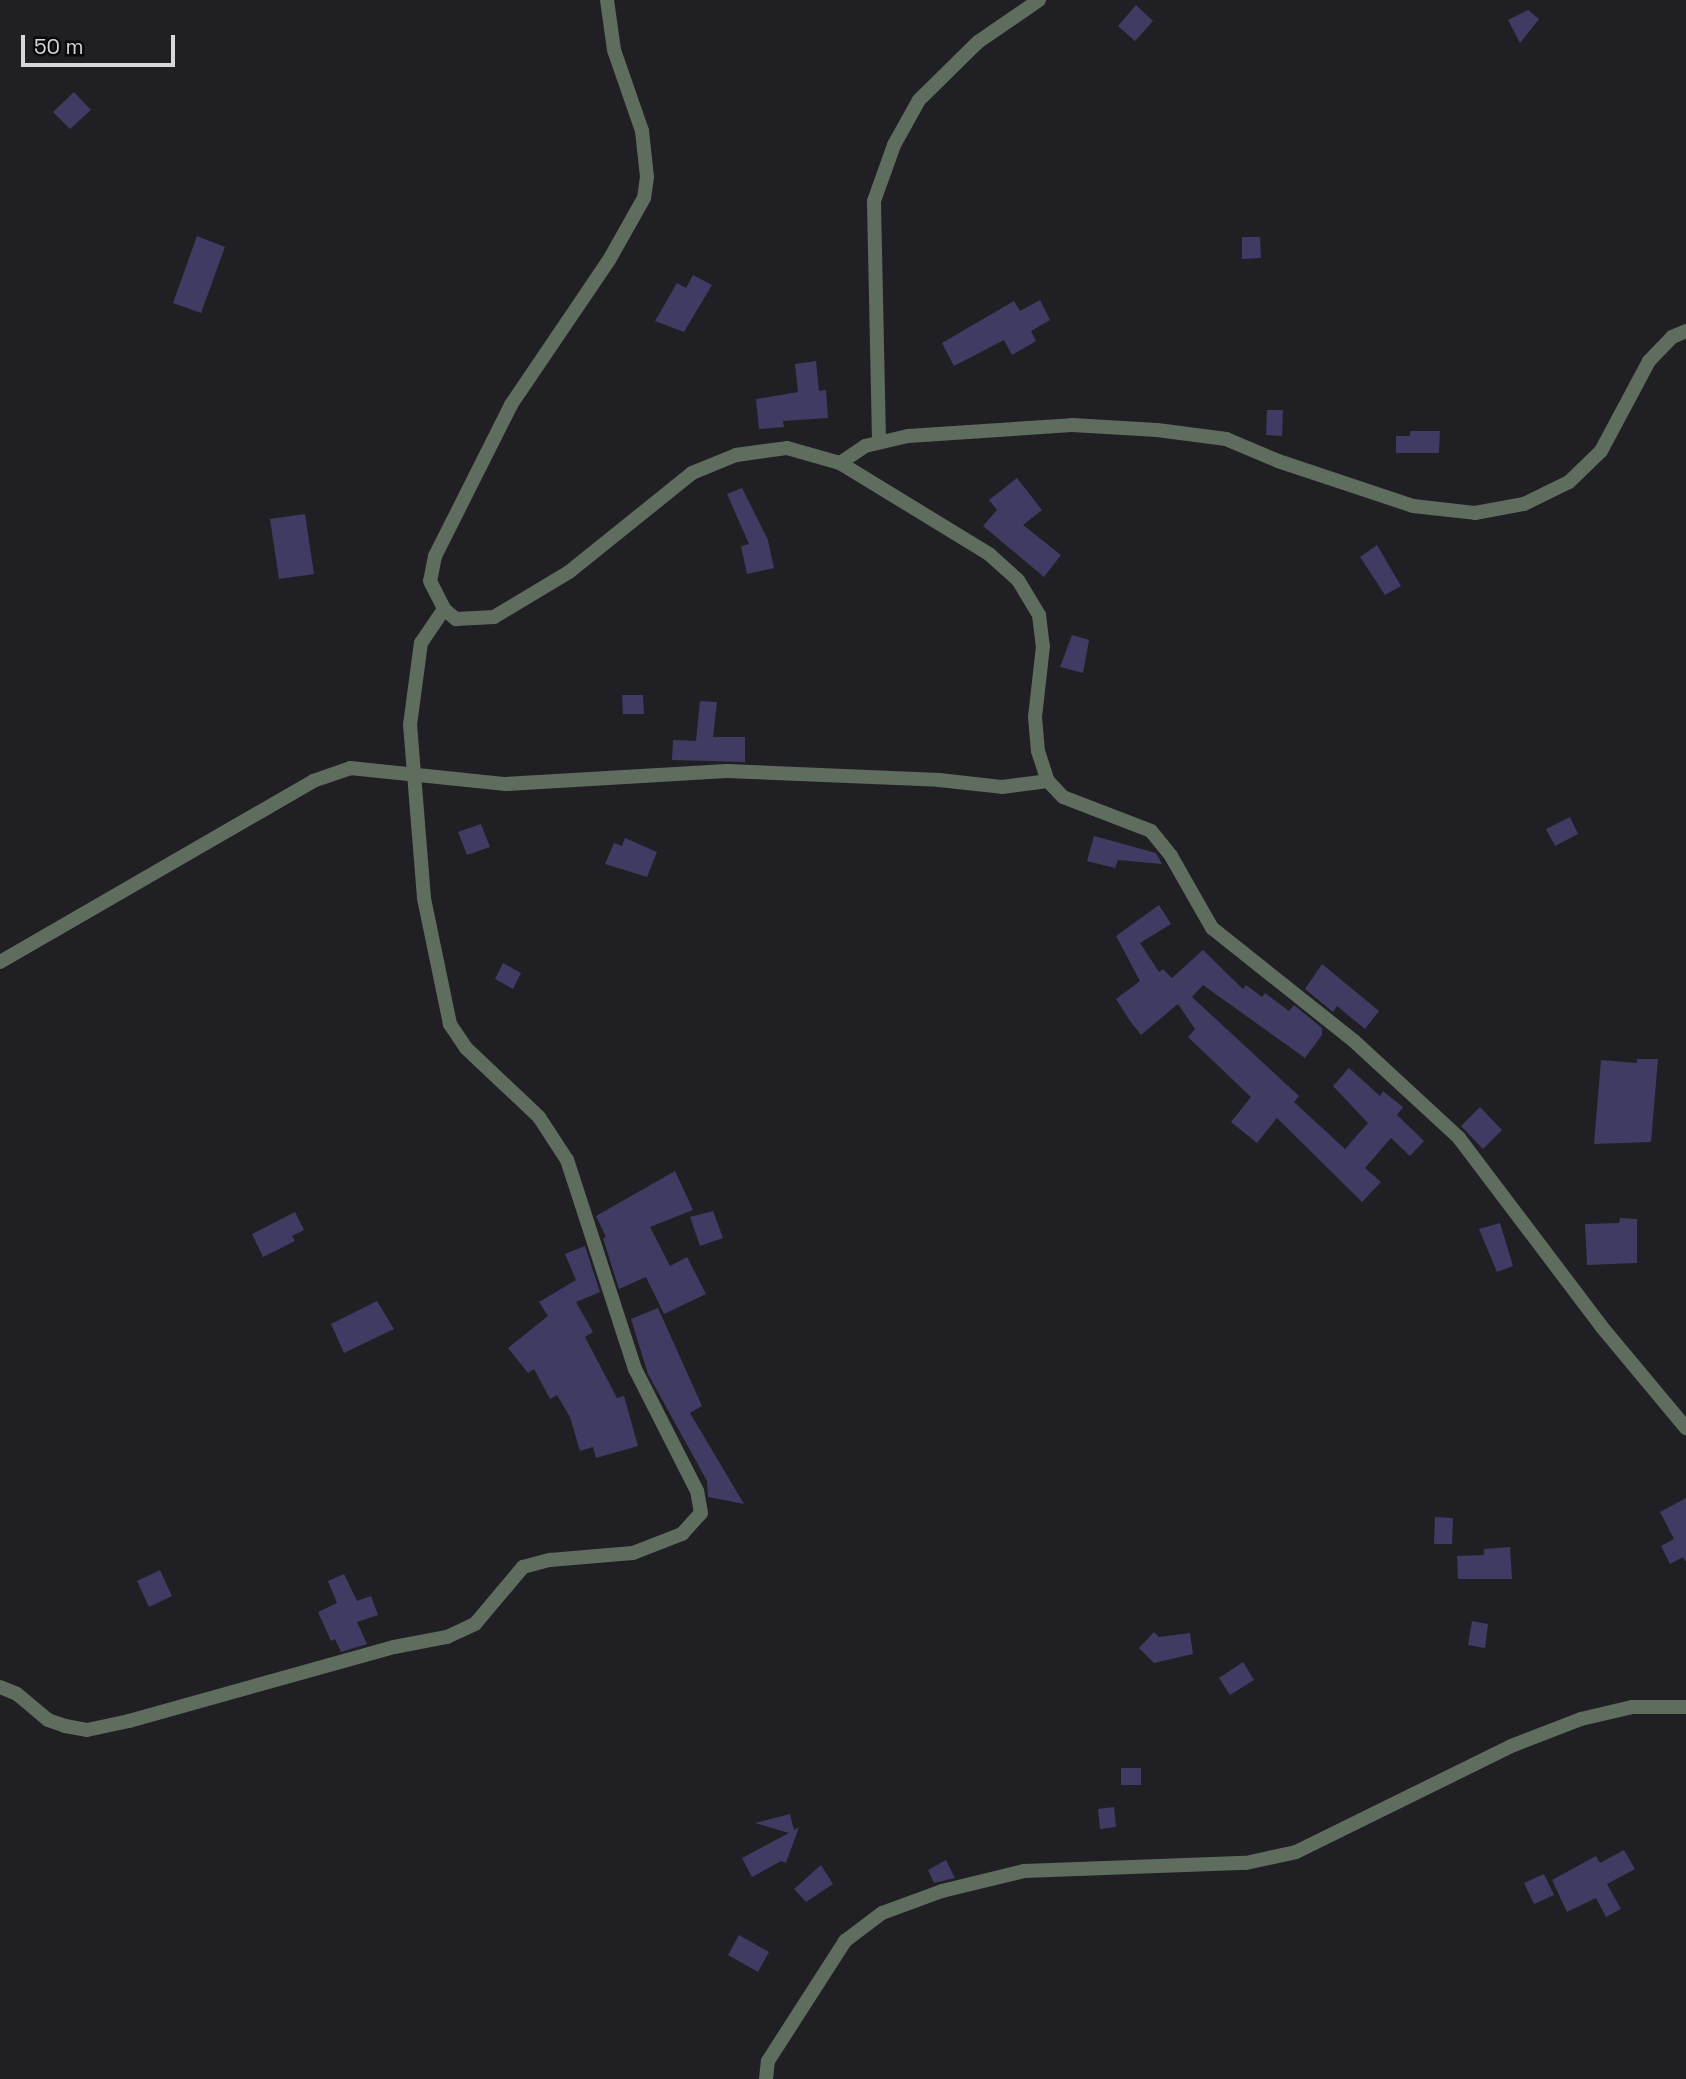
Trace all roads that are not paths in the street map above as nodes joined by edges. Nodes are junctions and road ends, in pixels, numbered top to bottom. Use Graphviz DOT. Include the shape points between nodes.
graph roads {
  1 [pos="607,0"];
  2 [pos="1038,0"];
  3 [pos="1686,331"];
  4 [pos="879,441"];
  5 [pos="840,463"];
  6 [pos="444,610"];
  7 [pos="413,773"];
  8 [pos="1048,781"];
  9 [pos="0,962"];
  10 [pos="1686,1428"];
  11 [pos="0,1686"];
  12 [pos="1686,1707"];
  13 [pos="766,2079"];
  1 -- 6 [label="street" via="614,50 642,131 647,168 644,198 609,260 511,405 435,555 430,581"];
  2 -- 4 [label="street" via="978,42 919,100 894,145 874,201"];
  3 -- 4 [label="street" via="1672,337 1649,361 1601,451 1569,482 1524,504 1475,513 1413,506 1226,439 1157,430 1072,425"];
  4 -- 5 [label="street"];
  5 -- 6 [label="street" via="787,448 736,455 692,472 569,572 527,600 482,620 456,618"];
  5 -- 8 [label="street" via="989,554 1018,580 1039,615 1043,646 1035,717 1038,751"];
  6 -- 7 [label="street" via="421,643 410,724"];
  7 -- 8 [label="street" via="506,784 727,771 1002,787"];
  7 -- 9 [label="street" via="332,771"];
  7 -- 11 [label="street" via="424,898 450,1024 466,1048 539,1117 567,1160 635,1369 697,1491 701,1513 682,1534 633,1553 550,1560 523,1567 475,1624 447,1637 394,1647 128,1721 87,1730 65,1726 48,1720"];
  8 -- 10 [label="street" via="1063,797 1151,831 1171,856 1212,928 1354,1041 1459,1138 1601,1326"];
  12 -- 13 [label="street" via="1632,1707 1581,1719 1511,1746 1296,1852 1246,1863 1024,1871 942,1891 882,1913 845,1941 768,2061"];
}
